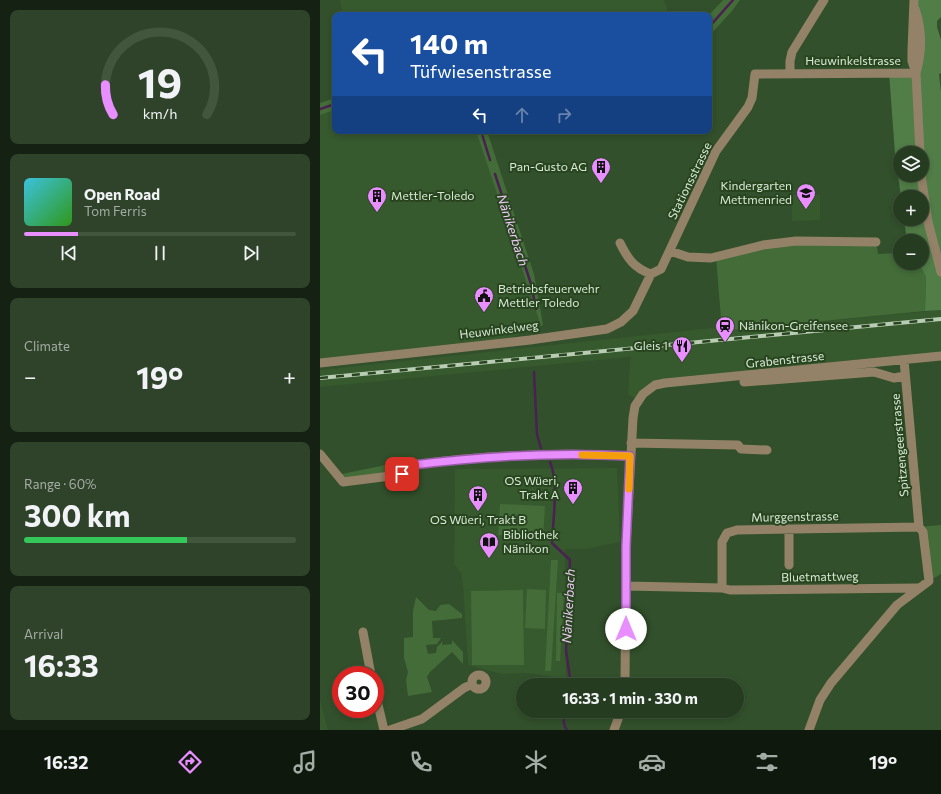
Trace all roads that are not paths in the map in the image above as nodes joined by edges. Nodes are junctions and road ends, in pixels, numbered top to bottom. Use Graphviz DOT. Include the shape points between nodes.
graph roads {
  1 [pos="824,0"];
  2 [pos="914,4"];
  3 [pos="916,72"];
  4 [pos="790,73"];
  5 [pos="920,146"];
  6 [pos="922,182"];
  7 [pos="876,242"];
  8 [pos="620,243"];
  9 [pos="670,251"];
  10 [pos="941,272"];
  11 [pos="651,274"];
  12 [pos="941,356"];
  13 [pos="904,360"];
  14 [pos="320,363"];
  15 [pos="905,376"];
  16 [pos="676,382"];
  17 [pos="631,443"];
  18 [pos="767,450"];
  19 [pos="320,454"];
  20 [pos="630,456"];
  21 [pos="919,527"];
  22 [pos="789,529"];
  23 [pos="789,565"];
  24 [pos="626,586"];
  25 [pos="722,588"];
  26 [pos="918,588"];
  27 [pos="363,632"];
  28 [pos="369,666"];
  29 [pos="626,678"];
  30 [pos="472,684"];
  31 [pos="381,718"];
  32 [pos="618,718"];
  33 [pos="384,730"];
  34 [pos="614,730"];
  35 [pos="809,730"];
  1 -- 4 [label="street" via="792,52"];
  2 -- 3 [label="street" via="912,61"];
  3 -- 4 [label="street, Heuwinkelstrasse"];
  3 -- 5 [label="street"];
  4 -- 9 [label="street, Stationsstrasse" via="755,74 752,98 748,107 716,151"];
  6 -- 10 [label="street" via="928,222"];
  7 -- 9 [label="street" via="796,241 763,245 711,258 688,257"];
  8 -- 11 [label="street" via="631,263"];
  9 -- 11 [label="street, Stationsstrasse" via="661,270"];
  11 -- 14 [label="street, Heuwinkelweg" via="633,311 621,322 607,329"];
  12 -- 13 [label="street, Grabenstrasse"];
  13 -- 15 [label="street, Spitzengeerstrasse"];
  13 -- 16 [label="street, Grabenstrasse"];
  15 -- 16 [label="street" via="894,378 874,372 692,387 679,386"];
  15 -- 21 [label="street, Spitzengeerstrasse"];
  16 -- 17 [label="street, Grabenstrasse" via="655,385 643,394 633,414"];
  17 -- 18 [label="street" via="738,445 741,449"];
  17 -- 20 [label="street"];
  19 -- 20 [label="street" via="343,482 406,474 413,465 487,456"];
  20 -- 24 [label="street"];
  21 -- 22 [label="street, Murggenstrasse"];
  21 -- 26 [label="street, Spitzengeerstrasse" via="923,532 929,581"];
  22 -- 23 [label="street"];
  22 -- 25 [label="street, Murggenstrasse" via="737,530 727,533 722,542"];
  24 -- 25 [label="street, Bluetmattweg"];
  24 -- 29 [label="street"];
  25 -- 26 [label="street, Bluetmattweg"];
  26 -- 35 [label="street" via="897,605 831,683 820,700"];
  27 -- 28 [label="street"];
  30 -- 33 [label="street" via="422,719"];
  31 -- 33 [label="street"];
  32 -- 34 [label="street"];
}
